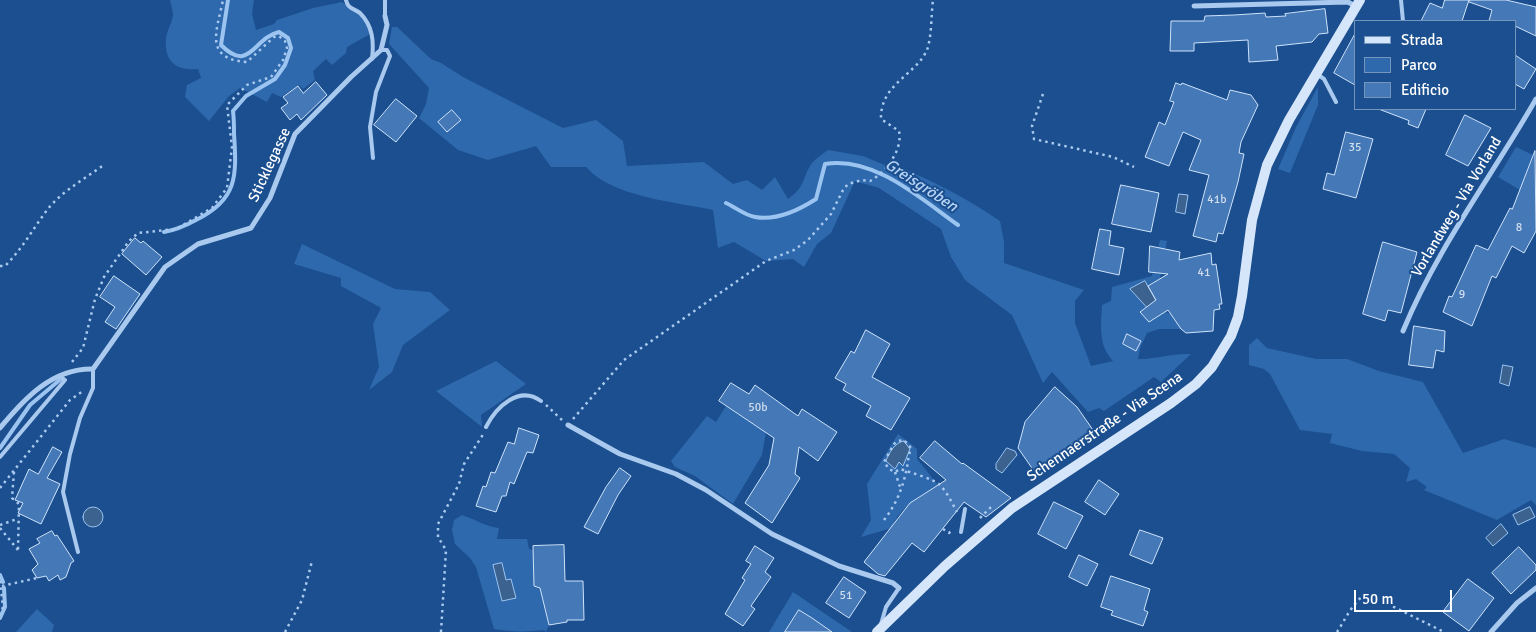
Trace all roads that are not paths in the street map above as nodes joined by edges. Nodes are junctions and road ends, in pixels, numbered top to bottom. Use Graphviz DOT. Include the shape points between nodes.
graph roads {
  1 [pos="346,0"];
  2 [pos="385,0"];
  3 [pos="1400,0"];
  4 [pos="1357,3"];
  5 [pos="1194,6"];
  6 [pos="385,16"];
  7 [pos="1403,20"];
  8 [pos="381,50"];
  9 [pos="372,59"];
  10 [pos="1316,73"];
  11 [pos="1536,99"];
  12 [pos="1336,102"];
  13 [pos="373,158"];
  14 [pos="1403,331"];
  15 [pos="93,369"];
  16 [pos="61,377"];
  17 [pos="541,400"];
  18 [pos="568,425"];
  19 [pos="486,427"];
  20 [pos="0,428"];
  21 [pos="0,457"];
  22 [pos="965,509"];
  23 [pos="961,532"];
  24 [pos="78,552"];
  25 [pos="899,588"];
  26 [pos="1536,588"];
  27 [pos="878,630"];
  28 [pos="1491,632"];
  1 -- 9 [label="lane" via="349,8 357,12 372,33"];
  2 -- 6 [label="lane"];
  3 -- 7 [label="lane"];
  4 -- 5 [label="street, Schennaerstraße - Via Scena"];
  4 -- 10 [label="street, Schennaerstraße - Via Scena"];
  6 -- 8 [label="street, Sticklegasse" via="387,25"];
  8 -- 9 [label="street, Sticklegasse"];
  8 -- 13 [label="lane" via="386,50 390,56 376,92 370,127"];
  9 -- 15 [label="street, Sticklegasse" via="295,134 270,198 251,228 198,244 165,267"];
  10 -- 12 [label="lane" via="1324,79"];
  10 -- 27 [label="street, Schennaerstraße - Via Scena" via="1267,165 1252,220 1238,317 1231,336 1212,367 1196,384 1171,402 1012,508"];
  11 -- 14 [label="street, Vorlandweg - Via Vorland" via="1449,241 1416,300"];
  15 -- 16 [label="street" via="82,369"];
  15 -- 24 [label="lane" via="92,390 70,454 62,492"];
  16 -- 20 [label="street" via="50,380 25,399"];
  16 -- 21 [label="lane" via="64,380"];
  17 -- 19 [label="lane" via="526,394 517,397 502,406"];
  18 -- 25 [label="street" via="613,450 676,474 706,490 772,534 839,566"];
  22 -- 23 [label="lane"];
  25 -- 27 [label="lane" via="886,607"];
  26 -- 28 [label="street" via="1517,603"];
}
